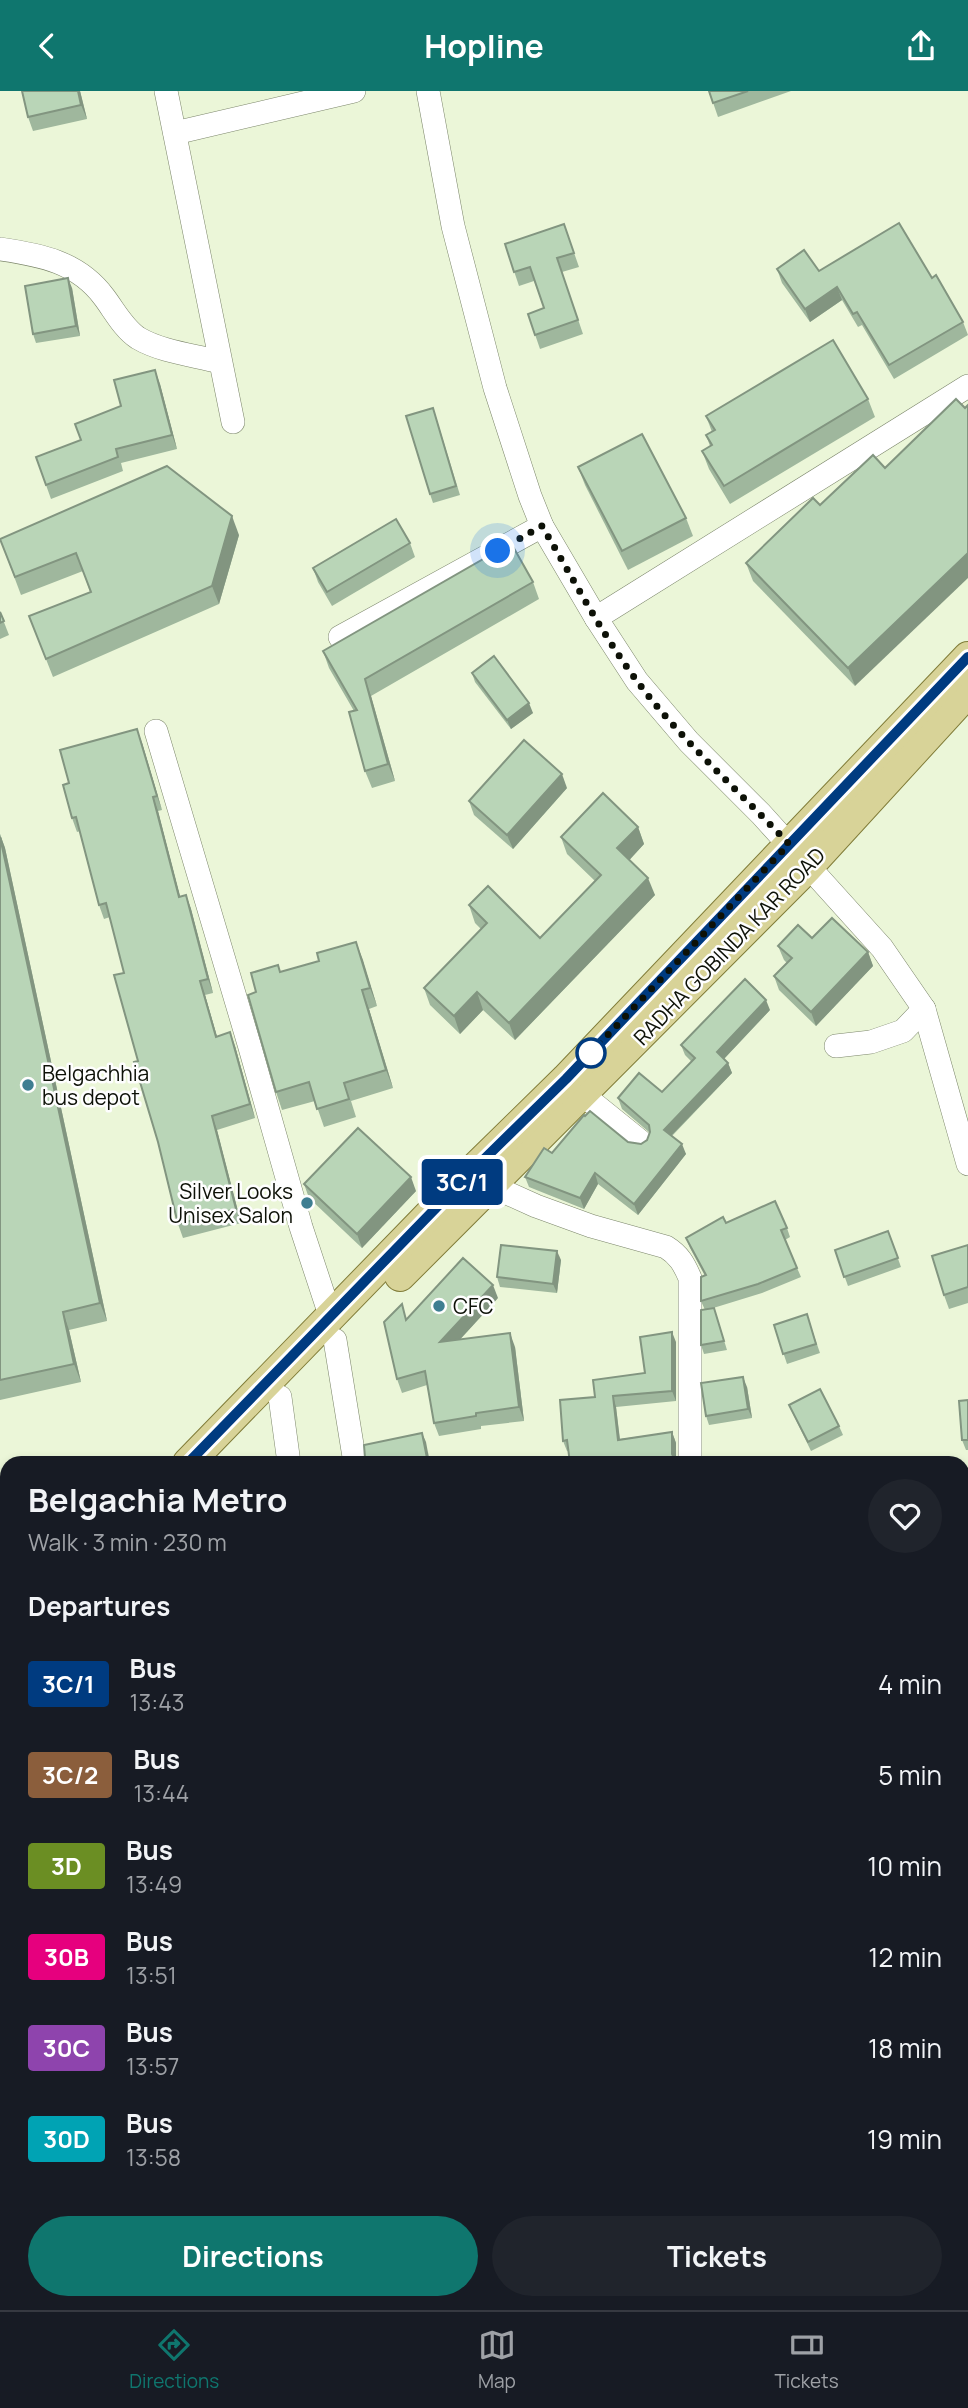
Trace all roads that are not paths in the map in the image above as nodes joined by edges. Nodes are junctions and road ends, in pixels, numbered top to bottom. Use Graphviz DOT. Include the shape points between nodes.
graph roads {
  1 [pos="166,91"];
  2 [pos="354,91"];
  3 [pos="428,91"];
  4 [pos="175,133"];
  5 [pos="0,249"];
  6 [pos="220,362"];
  7 [pos="968,386"];
  8 [pos="233,422"];
  9 [pos="542,526"];
  10 [pos="596,618"];
  11 [pos="340,637"];
  12 [pos="968,657"];
  13 [pos="966,696"];
  14 [pos="156,731"];
  15 [pos="789,844"];
  16 [pos="807,868"];
  17 [pos="924,1009"];
  18 [pos="836,1046"];
  19 [pos="583,1095"];
  20 [pos="640,1141"];
  21 [pos="968,1164"];
  22 [pos="480,1180"];
  23 [pos="333,1329"];
  24 [pos="280,1397"];
  25 [pos="196,1456"];
  26 [pos="223,1456"];
  27 [pos="288,1456"];
  28 [pos="354,1456"];
  29 [pos="691,1456"];
  1 -- 4 [label="street"];
  2 -- 4 [label="street"];
  3 -- 9 [label="street" via="453,226 481,334"];
  4 -- 6 [label="street"];
  5 -- 6 [label="street" via="66,264 95,284 135,336 162,348"];
  6 -- 8 [label="street"];
  7 -- 10 [label="street"];
  9 -- 10 [label="street"];
  9 -- 11 [label="street"];
  10 -- 15 [label="street" via="637,681 689,742"];
  12 -- 15 [label="main road"];
  13 -- 16 [label="main road, RADHA GOBINDA KAR ROAD"];
  14 -- 23 [label="street"];
  15 -- 16 [label="street"];
  15 -- 22 [label="main road" via="566,1079"];
  16 -- 17 [label="street" via="882,948"];
  16 -- 19 [label="main road, RADHA GOBINDA KAR ROAD"];
  17 -- 18 [label="street" via="903,1031 871,1042"];
  17 -- 21 [label="street"];
  19 -- 20 [label="street"];
  19 -- 22 [label="main road, RADHA GOBINDA KAR ROAD"];
  22 -- 23 [label="main road"];
  22 -- 29 [label="street" via="580,1222 666,1247 684,1263 690,1278"];
  23 -- 24 [label="main road"];
  23 -- 25 [label="main road"];
  23 -- 28 [label="street"];
  24 -- 26 [label="main road"];
  24 -- 27 [label="street"];
}
